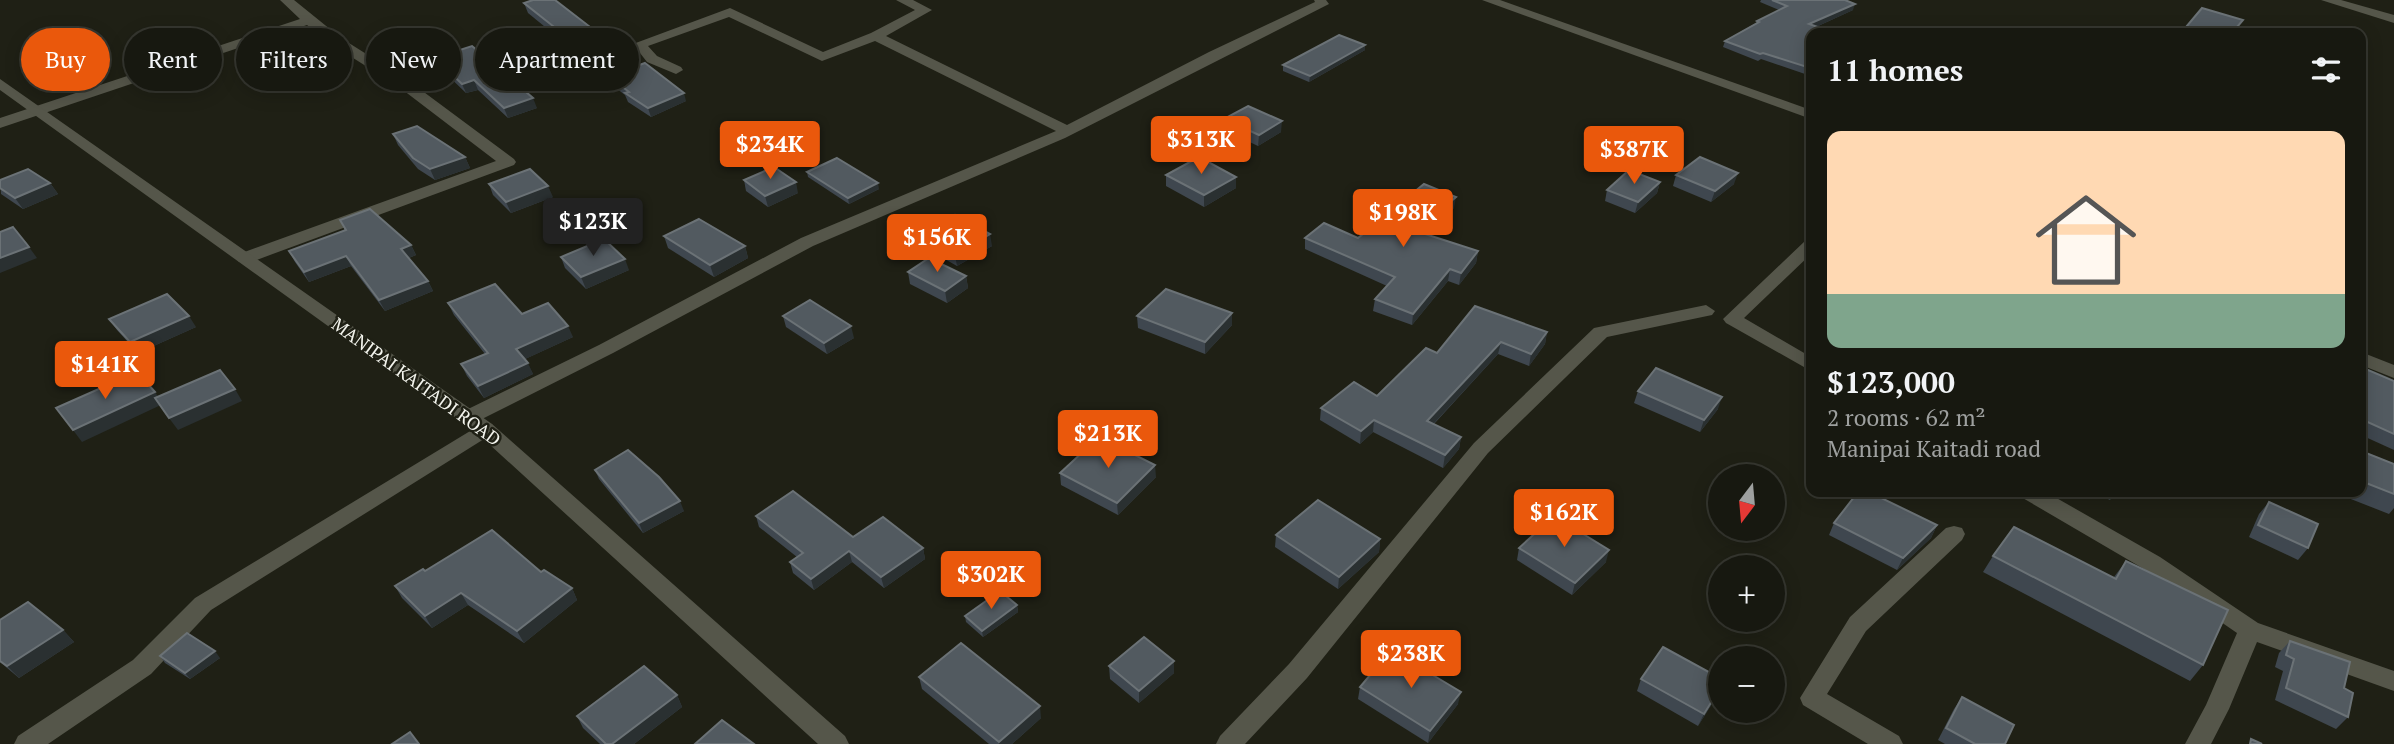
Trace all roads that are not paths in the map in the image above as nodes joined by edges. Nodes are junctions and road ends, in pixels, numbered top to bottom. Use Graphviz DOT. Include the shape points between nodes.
graph roads {
  1 [pos="286,0"];
  2 [pos="902,0"];
  3 [pos="1320,0"];
  4 [pos="1488,0"];
  5 [pos="2327,0"];
  6 [pos="2394,19"];
  7 [pos="309,20"];
  8 [pos="876,36"];
  9 [pos="676,70"];
  10 [pos="0,83"];
  11 [pos="38,110"];
  12 [pos="1806,113"];
  13 [pos="0,123"];
  14 [pos="1067,131"];
  15 [pos="1806,250"];
  16 [pos="245,258"];
  17 [pos="1706,311"];
  18 [pos="2366,360"];
  19 [pos="1806,362"];
  20 [pos="2394,372"];
  21 [pos="477,423"];
  22 [pos="2038,497"];
  23 [pos="1954,534"];
  24 [pos="2250,630"];
  25 [pos="2394,681"];
  26 [pos="27,744"];
  27 [pos="836,744"];
  28 [pos="1229,744"];
  29 [pos="1890,744"];
  30 [pos="2198,744"];
  1 -- 7 [label="street"];
  2 -- 8 [label="street" via="925,10"];
  3 -- 14 [label="street" via="1322,4"];
  4 -- 12 [label="street"];
  5 -- 6 [label="street"];
  7 -- 11 [label="street"];
  7 -- 16 [label="street" via="508,162"];
  8 -- 9 [label="street" via="822,57 730,12 640,44 652,59"];
  8 -- 14 [label="street"];
  10 -- 11 [label="street, MANIPAI KAITADI ROAD"];
  11 -- 13 [label="street"];
  11 -- 16 [label="street, MANIPAI KAITADI ROAD"];
  14 -- 21 [label="street" via="807,242"];
  15 -- 19 [label="street" via="1732,319"];
  16 -- 21 [label="street, MANIPAI KAITADI ROAD"];
  17 -- 28 [label="street" via="1601,332 1481,448 1298,671"];
  18 -- 20 [label="street"];
  21 -- 26 [label="street" via="203,604 142,667"];
  21 -- 27 [label="street, MANIPAI KAITADI ROAD"];
  22 -- 24 [label="street" via="2152,563"];
  23 -- 29 [label="street" via="1858,625 1812,698"];
  24 -- 25 [label="street"];
  24 -- 30 [label="street"];
}
